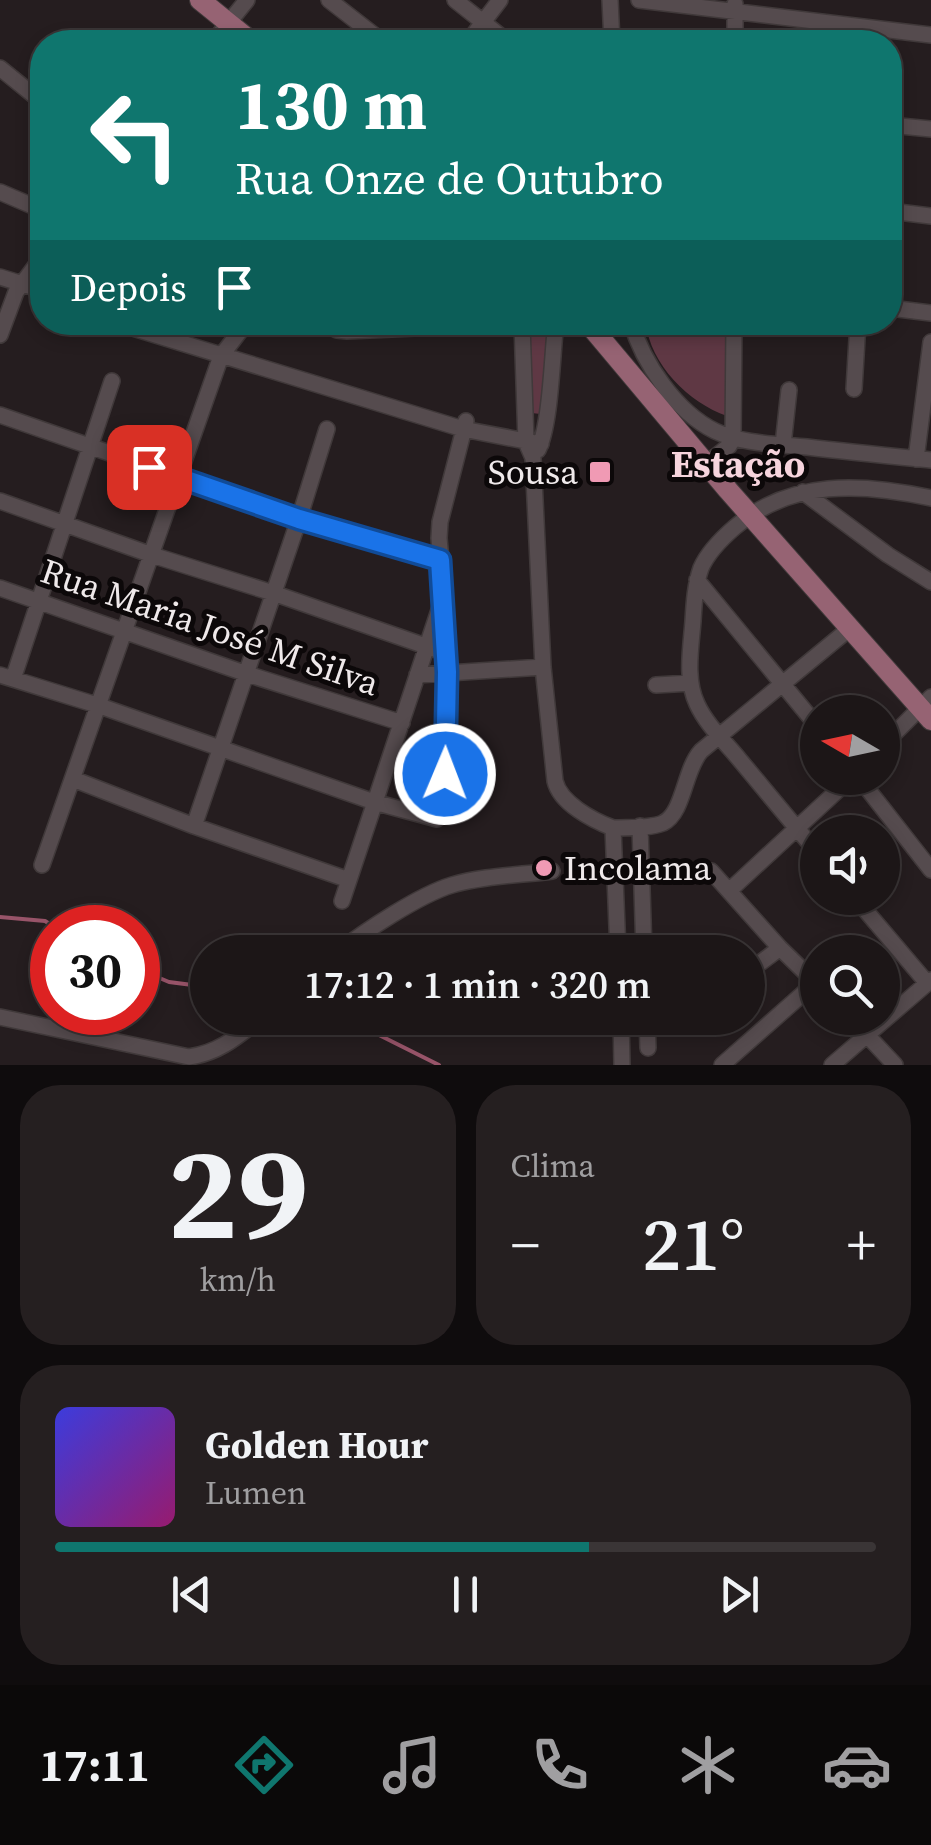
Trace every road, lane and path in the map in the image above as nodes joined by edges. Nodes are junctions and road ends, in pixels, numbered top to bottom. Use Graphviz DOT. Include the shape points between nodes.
graph roads {
  1 [pos="200,0"];
  2 [pos="248,0"];
  3 [pos="330,0"];
  4 [pos="455,0"];
  5 [pos="500,0"];
  6 [pos="610,0"];
  7 [pos="638,0"];
  8 [pos="735,5"];
  9 [pos="229,23"];
  10 [pos="483,23"];
  11 [pos="223,30"];
  12 [pos="237,30"];
  13 [pos="368,30"];
  14 [pos="477,30"];
  15 [pos="492,30"];
  16 [pos="611,30"];
  17 [pos="898,30"];
  18 [pos="902,31"];
  19 [pos="931,35"];
  20 [pos="0,68"];
  21 [pos="30,92"];
  22 [pos="902,126"];
  23 [pos="931,130"];
  24 [pos="0,192"];
  25 [pos="30,205"];
  26 [pos="902,212"];
  27 [pos="931,216"];
  28 [pos="30,269"];
  29 [pos="0,277"];
  30 [pos="12,288"];
  31 [pos="902,309"];
  32 [pos="931,313"];
  33 [pos="2,324"];
  34 [pos="161,335"];
  35 [pos="180,335"];
  36 [pos="237,335"];
  37 [pos="523,335"];
  38 [pos="554,335"];
  39 [pos="598,335"];
  40 [pos="618,335"];
  41 [pos="634,335"];
  42 [pos="734,335"];
  43 [pos="857,335"];
  44 [pos="931,342"];
  45 [pos="608,347"];
  46 [pos="224,352"];
  47 [pos="112,381"];
  48 [pos="854,389"];
  49 [pos="789,390"];
  50 [pos="927,412"];
  51 [pos="0,415"];
  52 [pos="464,425"];
  53 [pos="327,429"];
  54 [pos="733,437"];
  55 [pos="534,443"];
  56 [pos="784,445"];
  57 [pos="91,446"];
  58 [pos="923,459"];
  59 [pos="706,464"];
  60 [pos="178,477"];
  61 [pos="802,492"];
  62 [pos="931,498"];
  63 [pos="0,501"];
  64 [pos="750,514"];
  65 [pos="299,519"];
  66 [pos="65,524"];
  67 [pos="152,555"];
  68 [pos="440,560"];
  69 [pos="697,580"];
  70 [pos="931,582"];
  71 [pos="0,588"];
  72 [pos="273,593"];
  73 [pos="444,595"];
  74 [pos="38,601"];
  75 [pos="848,629"];
  76 [pos="126,632"];
  77 [pos="427,647"];
  78 [pos="445,653"];
  79 [pos="543,667"];
  80 [pos="447,672"];
  81 [pos="247,674"];
  82 [pos="417,675"];
  83 [pos="6,677"];
  84 [pos="691,683"];
  85 [pos="782,684"];
  86 [pos="656,685"];
  87 [pos="100,706"];
  88 [pos="800,706"];
  89 [pos="927,708"];
  90 [pos="402,723"];
  91 [pos="900,731"];
  92 [pos="720,736"];
  93 [pos="221,750"];
  94 [pos="73,779"];
  95 [pos="832,795"];
  96 [pos="872,795"];
  97 [pos="374,802"];
  98 [pos="194,826"];
  99 [pos="640,826"];
  100 [pos="613,828"];
  101 [pos="796,828"];
  102 [pos="800,833"];
  103 [pos="42,865"];
  104 [pos="931,870"];
  105 [pos="552,871"];
  106 [pos="711,871"];
  107 [pos="349,880"];
  108 [pos="729,890"];
  109 [pos="342,901"];
  110 [pos="870,915"];
  111 [pos="363,935"];
  112 [pos="617,935"];
  113 [pos="643,935"];
  114 [pos="780,948"];
  115 [pos="765,959"];
  116 [pos="800,968"];
  117 [pos="929,981"];
  118 [pos="800,998"];
  119 [pos="900,1006"];
  120 [pos="0,1017"];
  121 [pos="238,1035"];
  122 [pos="621,1035"];
  123 [pos="647,1035"];
  124 [pos="866,1035"];
  125 [pos="868,1035"];
  126 [pos="648,1048"];
  127 [pos="622,1065"];
  128 [pos="722,1065"];
  129 [pos="832,1065"];
  130 [pos="895,1065"];
  1 -- 9 [label="main road"];
  2 -- 9 [label="street"];
  3 -- 13 [label="street"];
  4 -- 10 [label="street"];
  5 -- 10 [label="street"];
  6 -- 16 [label="street"];
  7 -- 8 [label="street"];
  8 -- 17 [label="street"];
  9 -- 11 [label="street"];
  9 -- 12 [label="main road"];
  10 -- 14 [label="street"];
  10 -- 15 [label="street"];
  18 -- 19 [label="street"];
  20 -- 21 [label="street"];
  22 -- 23 [label="street"];
  24 -- 25 [label="street"];
  26 -- 27 [label="street"];
  28 -- 30 [label="street"];
  29 -- 30 [label="street"];
  30 -- 33 [label="street"];
  31 -- 32 [label="street"];
  34 -- 46 [label="street"];
  35 -- 46 [label="street"];
  36 -- 46 [label="street"];
  37 -- 55 [label="street"];
  38 -- 55 [label="street"];
  39 -- 45 [label="main road"];
  40 -- 45 [label="street"];
  41 -- 54 [label="street" via="680,403"];
  42 -- 54 [label="street"];
  43 -- 48 [label="street"];
  44 -- 50 [label="street"];
  45 -- 59 [label="main road"];
  46 -- 52 [label="street"];
  46 -- 60 [label="street"];
  47 -- 57 [label="street"];
  49 -- 56 [label="street"];
  50 -- 58 [label="street"];
  51 -- 57 [label="street"];
  52 -- 55 [label="street"];
  52 -- 68 [label="street" via="440,522"];
  53 -- 65 [label="street"];
  54 -- 56 [label="street"];
  54 -- 59 [label="street"];
  55 -- 79 [label="street"];
  56 -- 58 [label="street"];
  57 -- 60 [label="street"];
  57 -- 66 [label="street"];
  59 -- 64 [label="main road"];
  60 -- 65 [label="street"];
  60 -- 67 [label="street"];
  61 -- 62 [label="street" via="873,488"];
  61 -- 64 [label="street"];
  61 -- 70 [label="street"];
  63 -- 66 [label="street"];
  64 -- 69 [label="street" via="714,547"];
  64 -- 75 [label="main road"];
  65 -- 68 [label="street"];
  65 -- 72 [label="street"];
  66 -- 67 [label="street"];
  66 -- 74 [label="street"];
  67 -- 72 [label="street"];
  67 -- 76 [label="street"];
  68 -- 73 [label="street"];
  69 -- 84 [label="street"];
  69 -- 85 [label="street"];
  71 -- 74 [label="street, Rua Maria José M Silva"];
  72 -- 77 [label="street"];
  72 -- 81 [label="street"];
  73 -- 77 [label="street"];
  73 -- 78 [label="street"];
  74 -- 76 [label="street, Rua Maria José M Silva"];
  74 -- 83 [label="street"];
  75 -- 85 [label="street"];
  75 -- 89 [label="main road"];
  76 -- 81 [label="street, Rua Maria José M Silva"];
  76 -- 87 [label="street"];
  77 -- 78 [label="street"];
  77 -- 82 [label="street"];
  78 -- 80 [label="street"];
  79 -- 80 [label="street"];
  79 -- 100 [label="street" via="558,792"];
  80 -- 82 [label="street"];
  80 -- 97 [label="street" via="440,818"];
  81 -- 90 [label="street, Rua Maria José M Silva"];
  81 -- 93 [label="street"];
  82 -- 90 [label="street"];
  83 -- 87 [label="street"];
  84 -- 86 [label="street"];
  84 -- 92 [label="street" via="700,711"];
  85 -- 88 [label="street"];
  85 -- 92 [label="street"];
  87 -- 93 [label="street"];
  87 -- 94 [label="street"];
  89 -- 91 [label="street"];
  90 -- 97 [label="street"];
  92 -- 99 [label="street" via="688,771 672,816"];
  92 -- 101 [label="street"];
  93 -- 97 [label="street"];
  93 -- 98 [label="street"];
  94 -- 98 [label="street"];
  94 -- 103 [label="street"];
  95 -- 101 [label="street"];
  96 -- 104 [label="street"];
  97 -- 107 [label="street"];
  98 -- 107 [label="street"];
  99 -- 100 [label="street"];
  99 -- 113 [label="street"];
  100 -- 112 [label="street"];
  101 -- 102 [label="street"];
  101 -- 108 [label="street"];
  105 -- 111 [label="street" via="452,885"];
  106 -- 108 [label="street"];
  107 -- 109 [label="street"];
  108 -- 114 [label="street"];
  110 -- 117 [label="street"];
  114 -- 115 [label="street"];
  114 -- 116 [label="street"];
  117 -- 119 [label="street"];
  118 -- 128 [label="street"];
  120 -- 121 [label="street" via="189,1057"];
  122 -- 127 [label="street"];
  123 -- 126 [label="street"];
  124 -- 129 [label="street"];
  125 -- 130 [label="street"];
}
